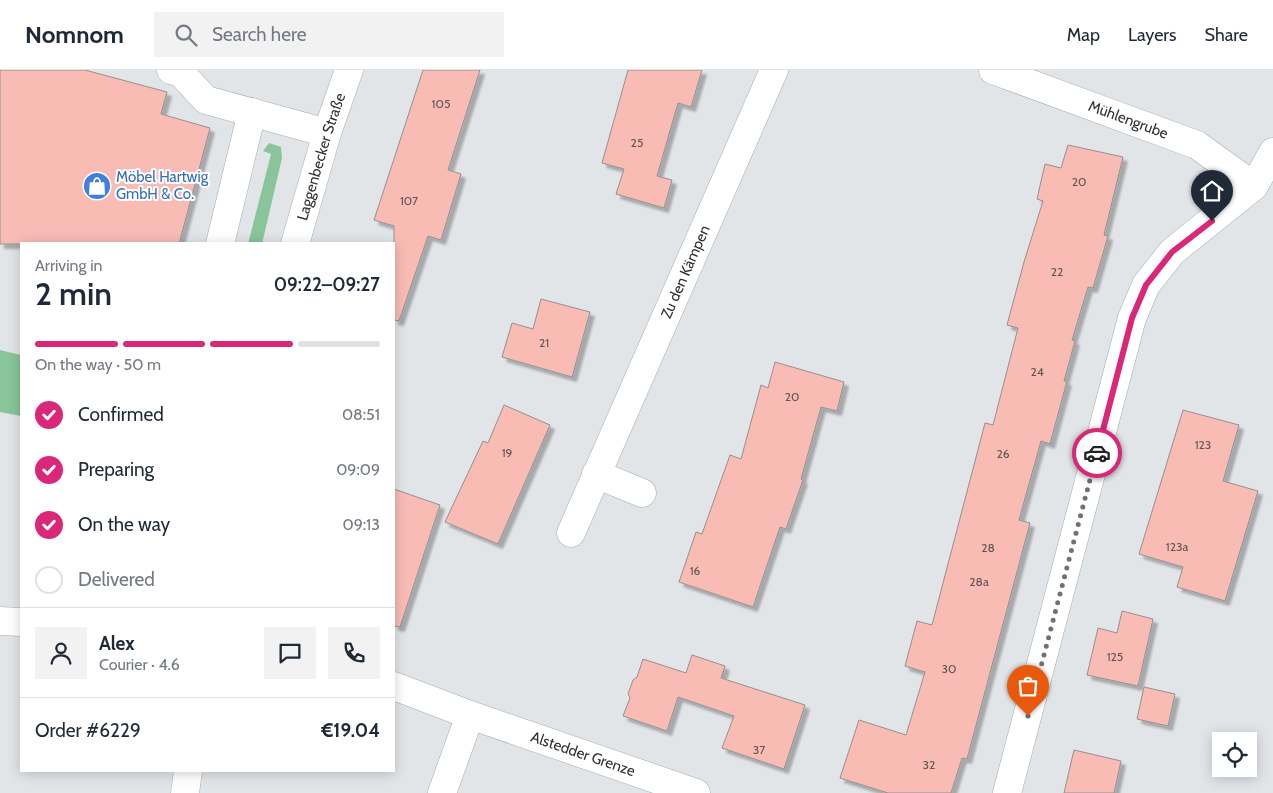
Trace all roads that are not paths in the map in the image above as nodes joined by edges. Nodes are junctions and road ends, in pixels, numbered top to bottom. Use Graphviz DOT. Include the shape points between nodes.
graph roads {
  1 [pos="171,70"];
  2 [pos="349,70"];
  3 [pos="774,70"];
  4 [pos="994,70"];
  5 [pos="252,112"];
  6 [pos="327,133"];
  7 [pos="1273,152"];
  8 [pos="1254,186"];
  9 [pos="220,242"];
  10 [pos="296,242"];
  11 [pos="596,474"];
  12 [pos="642,494"];
  13 [pos="571,533"];
  14 [pos="0,621"];
  15 [pos="20,622"];
  16 [pos="395,686"];
  17 [pos="470,715"];
  18 [pos="188,772"];
  19 [pos="185,793"];
  20 [pos="442,793"];
  21 [pos="696,793"];
  22 [pos="1008,793"];
  1 -- 5 [label="street" via="181,73 206,100"];
  2 -- 6 [label="street, Laggenbecker Straße"];
  3 -- 11 [label="street, Zu den Kämpen"];
  4 -- 8 [label="street, Mühlengrube" via="1197,145"];
  5 -- 6 [label="street"];
  5 -- 9 [label="street"];
  6 -- 10 [label="street, Laggenbecker Straße"];
  7 -- 8 [label="street"];
  8 -- 22 [label="street" via="1172,252 1146,285 1132,318"];
  11 -- 12 [label="street"];
  11 -- 13 [label="street, Zu den Kämpen"];
  14 -- 15 [label="street"];
  16 -- 17 [label="street, Alstedder Grenze"];
  17 -- 20 [label="street"];
  17 -- 21 [label="street, Alstedder Grenze"];
  18 -- 19 [label="street"];
}
